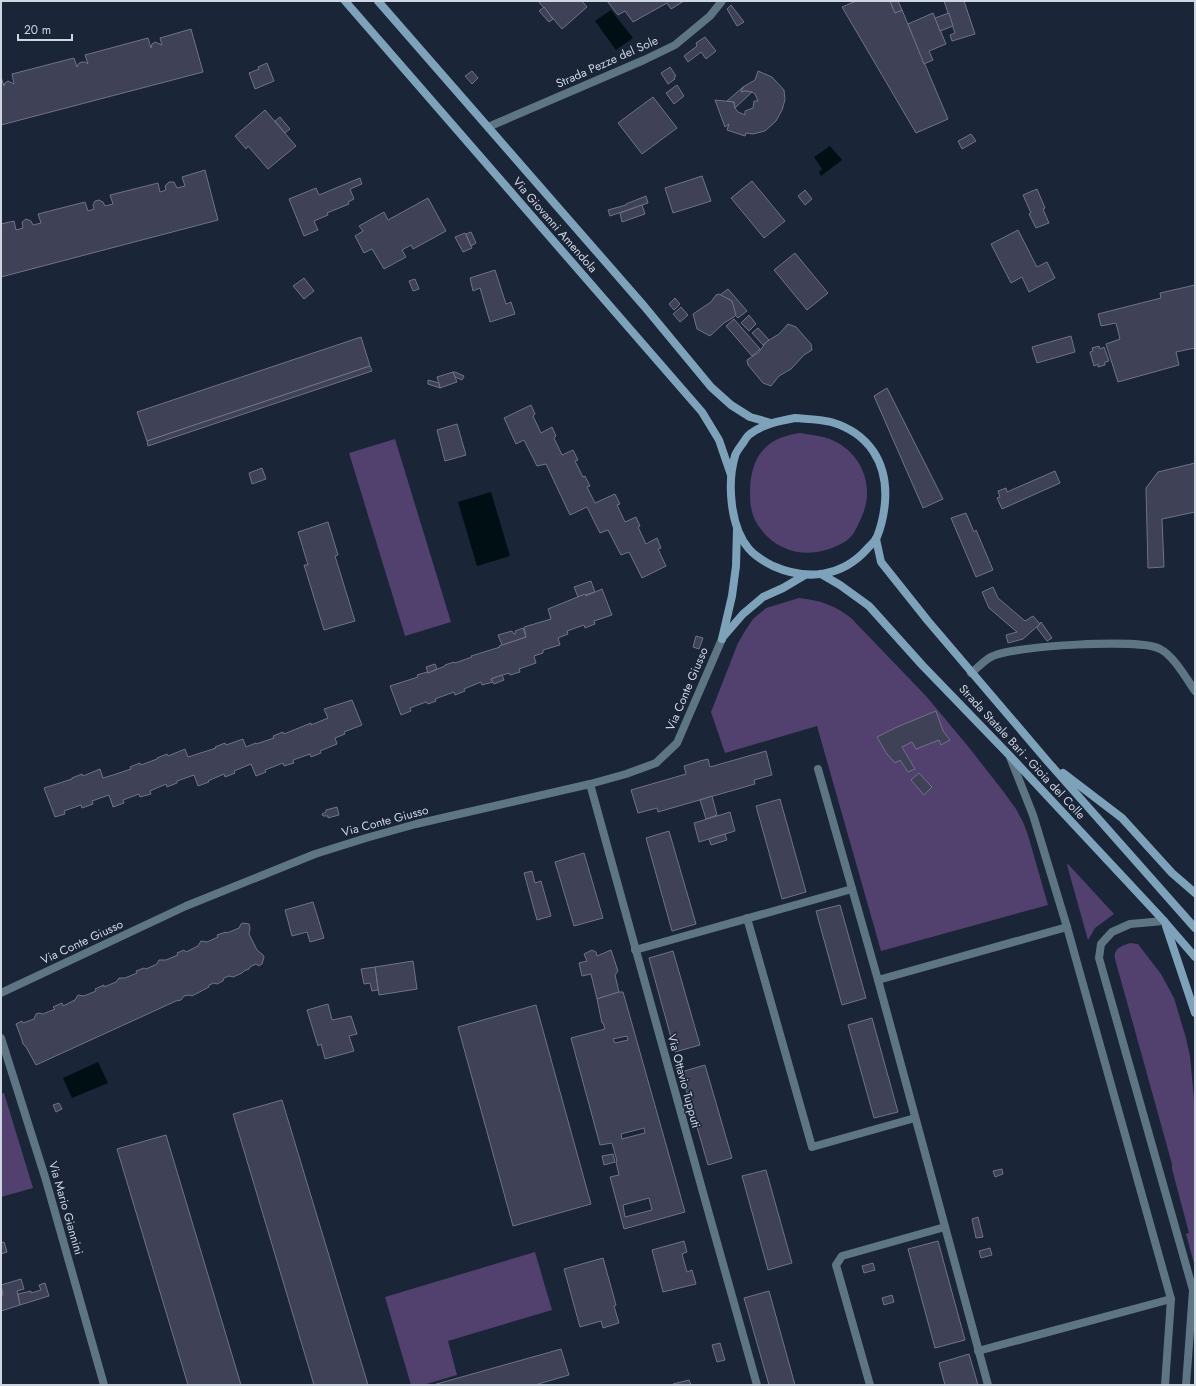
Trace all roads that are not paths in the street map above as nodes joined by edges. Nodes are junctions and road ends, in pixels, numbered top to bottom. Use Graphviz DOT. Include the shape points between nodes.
graph roads {
  1 [pos="345,1"];
  2 [pos="378,1"];
  3 [pos="722,1"];
  4 [pos="488,127"];
  5 [pos="771,423"];
  6 [pos="731,475"];
  7 [pos="737,528"];
  8 [pos="876,539"];
  9 [pos="821,574"];
  10 [pos="805,575"];
  11 [pos="722,639"];
  12 [pos="971,673"];
  13 [pos="1195,691"];
  14 [pos="1010,756"];
  15 [pos="1049,762"];
  16 [pos="818,769"];
  17 [pos="590,784"];
  18 [pos="852,889"];
  19 [pos="1195,893"];
  20 [pos="747,918"];
  21 [pos="1164,921"];
  22 [pos="1066,927"];
  23 [pos="1195,928"];
  24 [pos="635,950"];
  25 [pos="1195,957"];
  26 [pos="878,980"];
  27 [pos="1,993"];
  28 [pos="1195,1013"];
  29 [pos="1,1038"];
  30 [pos="915,1118"];
  31 [pos="945,1227"];
  32 [pos="1171,1299"];
  33 [pos="978,1351"];
  34 [pos="104,1385"];
  35 [pos="757,1385"];
  36 [pos="870,1385"];
  37 [pos="988,1385"];
  38 [pos="1165,1385"];
  39 [pos="1186,1385"];
  1 -- 6 [label="main road, Via Giovanni Amendola" via="702,412 719,440"];
  2 -- 4 [label="main road, Via Giovanni Amendola"];
  3 -- 4 [label="street, Strada Pezze del Sole" via="710,16 675,45"];
  4 -- 5 [label="main road, Via Giovanni Amendola" via="711,387 731,405 750,417"];
  5 -- 6 [label="main road, Via Giovanni Amendola" via="749,434 735,455"];
  5 -- 8 [label="main road, Via Giovanni Amendola" via="795,418 831,422 864,440 876,454 883,470 886,487 882,522"];
  6 -- 7 [label="main road, Via Giovanni Amendola" via="730,490"];
  7 -- 10 [label="main road, Via Giovanni Amendola" via="748,549 765,562 785,571"];
  7 -- 11 [label="main road" via="732,596"];
  8 -- 9 [label="main road, Via Giovanni Amendola" via="861,555 842,568"];
  8 -- 12 [label="main road, Strada Statale Bari - Gioia del Colle" via="881,562"];
  9 -- 10 [label="main road, Via Giovanni Amendola"];
  9 -- 14 [label="main road, Strada Statale Bari - Gioia del Colle" via="869,606"];
  10 -- 11 [label="main road" via="763,597 743,614"];
  11 -- 17 [label="street, Via Conte Giusso" via="677,743 656,763"];
  12 -- 13 [label="street" via="993,656 1028,648 1138,644 1160,648 1174,660"];
  12 -- 15 [label="main road, Strada Statale Bari - Gioia del Colle"];
  14 -- 21 [label="main road, Strada Statale Bari - Gioia del Colle"];
  14 -- 22 [label="street" via="1033,815"];
  15 -- 19 [label="main road" via="1122,818 1172,873"];
  15 -- 23 [label="main road, Strada Statale Bari - Gioia del Colle"];
  16 -- 18 [label="street"];
  17 -- 24 [label="street, Via Ottavio Tupputi"];
  17 -- 27 [label="street, Via Conte Giusso" via="409,826 315,854 186,906"];
  18 -- 20 [label="street"];
  18 -- 26 [label="street"];
  20 -- 24 [label="street"];
  20 -- 30 [label="street" via="812,1147"];
  21 -- 25 [label="main road, Strada Statale Bari - Gioia del Colle"];
  21 -- 28 [label="main road"];
  21 -- 39 [label="street" via="1130,924 1112,932 1101,944 1099,958 1193,1290"];
  22 -- 26 [label="street"];
  22 -- 32 [label="street"];
  24 -- 35 [label="street, Via Ottavio Tupputi"];
  26 -- 30 [label="street"];
  29 -- 34 [label="street, Via Mario Giannini" via="45,1177"];
  30 -- 31 [label="street"];
  31 -- 33 [label="street"];
  31 -- 36 [label="street" via="842,1256 836,1265"];
  32 -- 33 [label="street"];
  32 -- 38 [label="street"];
  33 -- 37 [label="street"];
}
